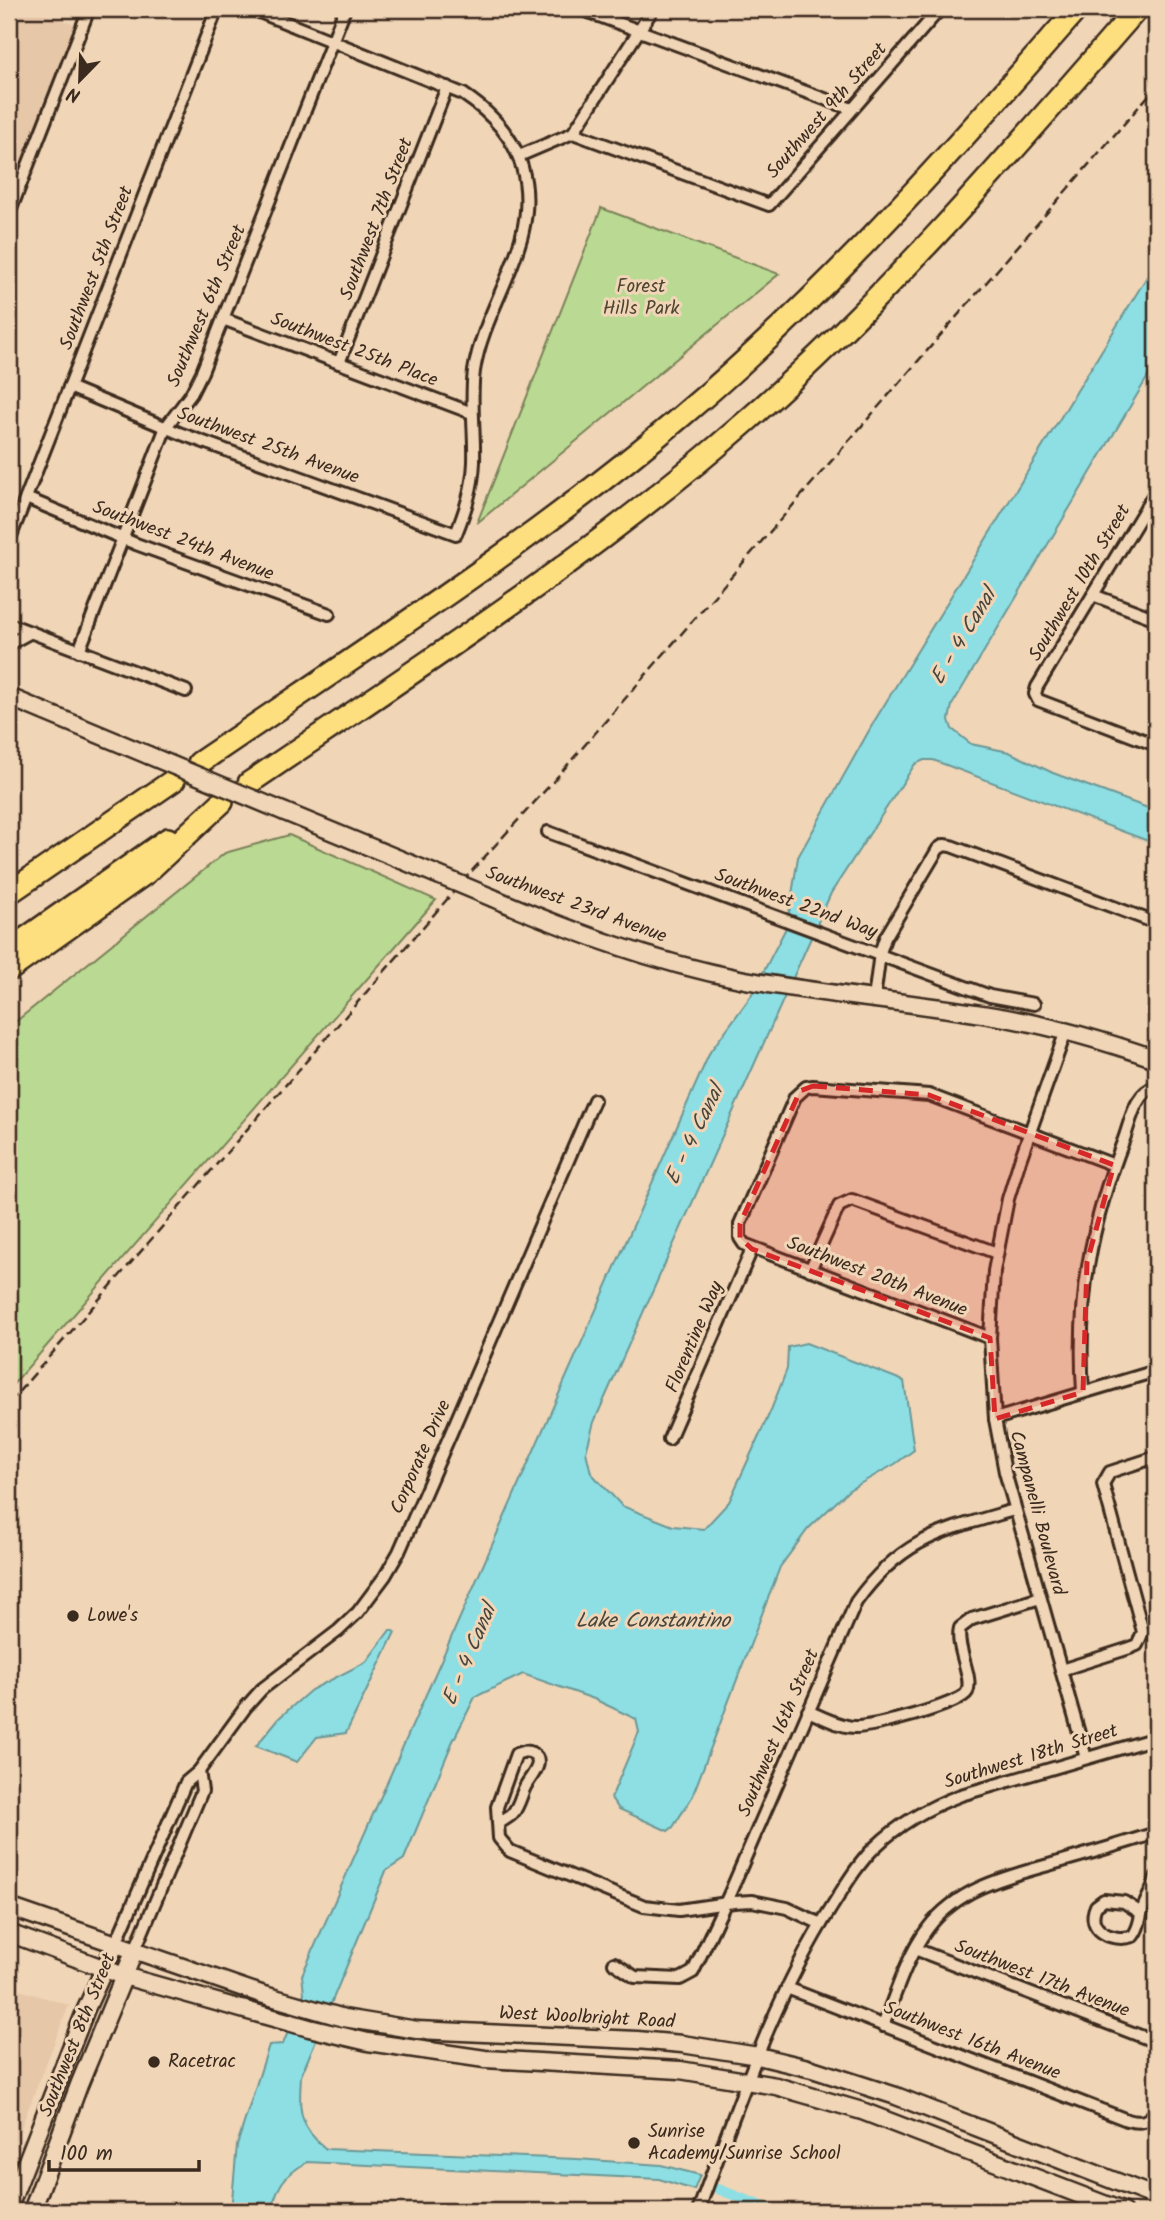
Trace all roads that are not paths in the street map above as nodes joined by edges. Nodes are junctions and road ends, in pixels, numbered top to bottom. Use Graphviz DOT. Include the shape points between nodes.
graph roads {
  1 [pos="89,9"];
  2 [pos="217,9"];
  3 [pos="252,9"];
  4 [pos="345,9"];
  5 [pos="580,9"];
  6 [pos="653,9"];
  7 [pos="923,9"];
  8 [pos="1077,9"];
  9 [pos="1137,9"];
  10 [pos="938,11"];
  11 [pos="639,30"];
  12 [pos="333,42"];
  13 [pos="447,87"];
  14 [pos="852,110"];
  15 [pos="573,133"];
  16 [pos="519,156"];
  17 [pos="9,214"];
  18 [pos="223,319"];
  19 [pos="339,363"];
  20 [pos="69,387"];
  21 [pos="471,413"];
  22 [pos="166,427"];
  23 [pos="1156,491"];
  24 [pos="26,498"];
  25 [pos="122,538"];
  26 [pos="9,541"];
  27 [pos="1093,595"];
  28 [pos="329,614"];
  29 [pos="1156,619"];
  30 [pos="9,624"];
  31 [pos="31,632"];
  32 [pos="9,644"];
  33 [pos="79,651"];
  34 [pos="187,691"];
  35 [pos="9,697"];
  36 [pos="1156,746"];
  37 [pos="199,763"];
  38 [pos="174,780"];
  39 [pos="249,783"];
  40 [pos="548,832"];
  41 [pos="9,893"];
  42 [pos="1156,923"];
  43 [pos="9,950"];
  44 [pos="880,953"];
  45 [pos="9,970"];
  46 [pos="874,999"];
  47 [pos="1034,1004"];
  48 [pos="1066,1031"];
  49 [pos="1156,1059"];
  50 [pos="1151,1088"];
  51 [pos="594,1100"];
  52 [pos="1030,1133"];
  53 [pos="1114,1164"];
  54 [pos="752,1248"];
  55 [pos="997,1253"];
  56 [pos="810,1270"];
  57 [pos="990,1338"];
  58 [pos="1156,1371"];
  59 [pos="1083,1392"];
  60 [pos="995,1419"];
  61 [pos="669,1439"];
  62 [pos="1156,1457"];
  63 [pos="1014,1510"];
  64 [pos="1040,1598"];
  65 [pos="1061,1670"];
  66 [pos="808,1711"];
  67 [pos="1156,1738"];
  68 [pos="1086,1758"];
  69 [pos="199,1771"];
  70 [pos="499,1823"];
  71 [pos="1156,1833"];
  72 [pos="1156,1877"];
  73 [pos="725,1903"];
  74 [pos="9,1907"];
  75 [pos="1141,1913"];
  76 [pos="821,1924"];
  77 [pos="9,1933"];
  78 [pos="115,1945"];
  79 [pos="915,1949"];
  80 [pos="134,1952"];
  81 [pos="614,1964"];
  82 [pos="104,1969"];
  83 [pos="124,1976"];
  84 [pos="787,1988"];
  85 [pos="883,2025"];
  86 [pos="1156,2042"];
  87 [pos="758,2056"];
  88 [pos="748,2081"];
  89 [pos="1156,2110"];
  90 [pos="41,2123"];
  91 [pos="47,2172"];
  92 [pos="1156,2197"];
  93 [pos="9,2207"];
  94 [pos="32,2211"];
  95 [pos="698,2211"];
  96 [pos="1122,2211"];
  1 -- 17 [label="street"];
  2 -- 20 [label="street, Southwest 5th Street"];
  3 -- 12 [label="street"];
  4 -- 12 [label="street, Southwest 6th Street"];
  5 -- 11 [label="street"];
  6 -- 11 [label="street"];
  7 -- 10 [label="street"];
  8 -- 37 [label="highway" via="878,232 793,317 684,415 510,550"];
  9 -- 39 [label="highway" via="931,243 746,421 565,566"];
  10 -- 14 [label="street, Southwest 9th Street"];
  11 -- 14 [label="street"];
  11 -- 15 [label="street"];
  12 -- 13 [label="street"];
  12 -- 18 [label="street, Southwest 6th Street"];
  13 -- 16 [label="street" via="490,114"];
  13 -- 19 [label="street, Southwest 7th Street"];
  14 -- 15 [label="street, Southwest 9th Street" via="768,205"];
  15 -- 16 [label="street"];
  16 -- 21 [label="street" via="528,198 525,232 478,354"];
  18 -- 19 [label="street, Southwest 25th Place"];
  18 -- 22 [label="street, Southwest 6th Street" via="191,394"];
  19 -- 21 [label="street, Southwest 25th Place"];
  20 -- 22 [label="street, Southwest 25th Avenue"];
  20 -- 24 [label="street, Southwest 5th Street"];
  21 -- 22 [label="street, Southwest 25th Avenue" via="474,463 456,534"];
  22 -- 25 [label="street, Southwest 6th Street"];
  23 -- 27 [label="street, Southwest 10th Street"];
  24 -- 25 [label="street, Southwest 24th Avenue"];
  24 -- 26 [label="street, Southwest 5th Street"];
  25 -- 28 [label="street, Southwest 24th Avenue"];
  25 -- 33 [label="street, Southwest 6th Street"];
  27 -- 29 [label="street"];
  27 -- 36 [label="street, Southwest 10th Street" via="1035,694 1038,700"];
  30 -- 31 [label="street"];
  31 -- 32 [label="street"];
  31 -- 33 [label="street"];
  33 -- 34 [label="street"];
  35 -- 46 [label="main road, Southwest 23rd Avenue, bridge" via="617,946 742,979"];
  38 -- 41 [label="highway"];
  40 -- 44 [label="street, Southwest 22nd Way"];
  42 -- 44 [label="street" via="944,845"];
  43 -- 45 [label="highway" via="223,801 146,873"];
  44 -- 46 [label="street"];
  44 -- 47 [label="street, Southwest 22nd Way" via="990,996"];
  46 -- 48 [label="main road, Southwest 23rd Avenue"];
  48 -- 49 [label="main road, Southwest 23rd Avenue"];
  48 -- 52 [label="street, Campanelli Boulevard"];
  50 -- 53 [label="street" via="1138,1101"];
  51 -- 69 [label="street, Corporate Drive" via="385,1576 338,1632 262,1689"];
  52 -- 53 [label="street"];
  52 -- 54 [label="street" via="929,1095 806,1087 795,1097 740,1224 740,1238"];
  52 -- 55 [label="street, Campanelli Boulevard" via="1012,1184"];
  53 -- 59 [label="street" via="1087,1262 1081,1330"];
  54 -- 56 [label="street, Southwest 20th Avenue"];
  54 -- 61 [label="street, Florentine Way"];
  55 -- 56 [label="street" via="852,1200 839,1206"];
  55 -- 57 [label="street, Campanelli Boulevard"];
  56 -- 57 [label="street, Southwest 20th Avenue"];
  57 -- 60 [label="street, Campanelli Boulevard"];
  58 -- 59 [label="street"];
  59 -- 60 [label="street"];
  60 -- 63 [label="street, Campanelli Boulevard"];
  62 -- 65 [label="street" via="1110,1472 1103,1484 1143,1632 1141,1639 1130,1648"];
  63 -- 64 [label="street, Campanelli Boulevard"];
  63 -- 66 [label="street, Southwest 16th Street" via="937,1532 880,1572 848,1616"];
  64 -- 65 [label="street, Campanelli Boulevard"];
  64 -- 66 [label="street" via="972,1619 960,1628 958,1642 968,1684 967,1692 955,1702 868,1726 845,1726"];
  65 -- 68 [label="street, Campanelli Boulevard"];
  66 -- 73 [label="street, Southwest 16th Street"];
  67 -- 68 [label="street, Southwest 18th Street"];
  68 -- 76 [label="street, Southwest 18th Street" via="961,1794 907,1821 856,1868"];
  69 -- 78 [label="street, Corporate Drive" via="186,1782"];
  69 -- 80 [label="street" via="202,1791"];
  70 -- 70 [label="street" via="513,1813 535,1772 538,1765 531,1752 522,1751 512,1761 497,1807"];
  70 -- 73 [label="street" via="499,1838 510,1851 626,1901 679,1910"];
  71 -- 79 [label="street" via="980,1887 937,1917"];
  72 -- 75 [label="street"];
  73 -- 76 [label="street" via="770,1903"];
  73 -- 81 [label="street, Southwest 16th Street" via="687,1977 635,1977"];
  74 -- 78 [label="main road, West Woolbright Road"];
  75 -- 75 [label="street" via="1124,1902 1104,1900 1096,1906 1093,1920 1102,1933 1128,1938 1139,1926"];
  76 -- 84 [label="street, Southwest 18th Street"];
  77 -- 82 [label="main road"];
  78 -- 80 [label="main road, West Woolbright Road"];
  78 -- 82 [label="main road, Southwest 8th Street"];
  79 -- 85 [label="street"];
  79 -- 86 [label="street, Southwest 17th Avenue"];
  80 -- 83 [label="main road, Southwest 8th Street"];
  80 -- 87 [label="main road, West Woolbright Road" via="293,2005 380,2025 637,2040"];
  82 -- 83 [label="main road"];
  82 -- 90 [label="main road, Southwest 8th Street"];
  83 -- 88 [label="main road" via="320,2031 400,2048 485,2059 680,2070"];
  83 -- 91 [label="main road, Southwest 8th Street"];
  84 -- 85 [label="street, Southwest 16th Avenue"];
  84 -- 87 [label="street, Southwest 18th Street"];
  85 -- 89 [label="street, Southwest 16th Avenue" via="1127,2120 1145,2121"];
  87 -- 88 [label="street, Southwest 18th Street"];
  87 -- 92 [label="main road, West Woolbright Road" via="853,2081"];
  88 -- 95 [label="street, Southwest 18th Street"];
  88 -- 96 [label="main road" via="862,2111"];
  90 -- 91 [label="main road" via="50,2137"];
  90 -- 93 [label="main road, Southwest 8th Street"];
  91 -- 94 [label="main road, Southwest 8th Street"];
}
